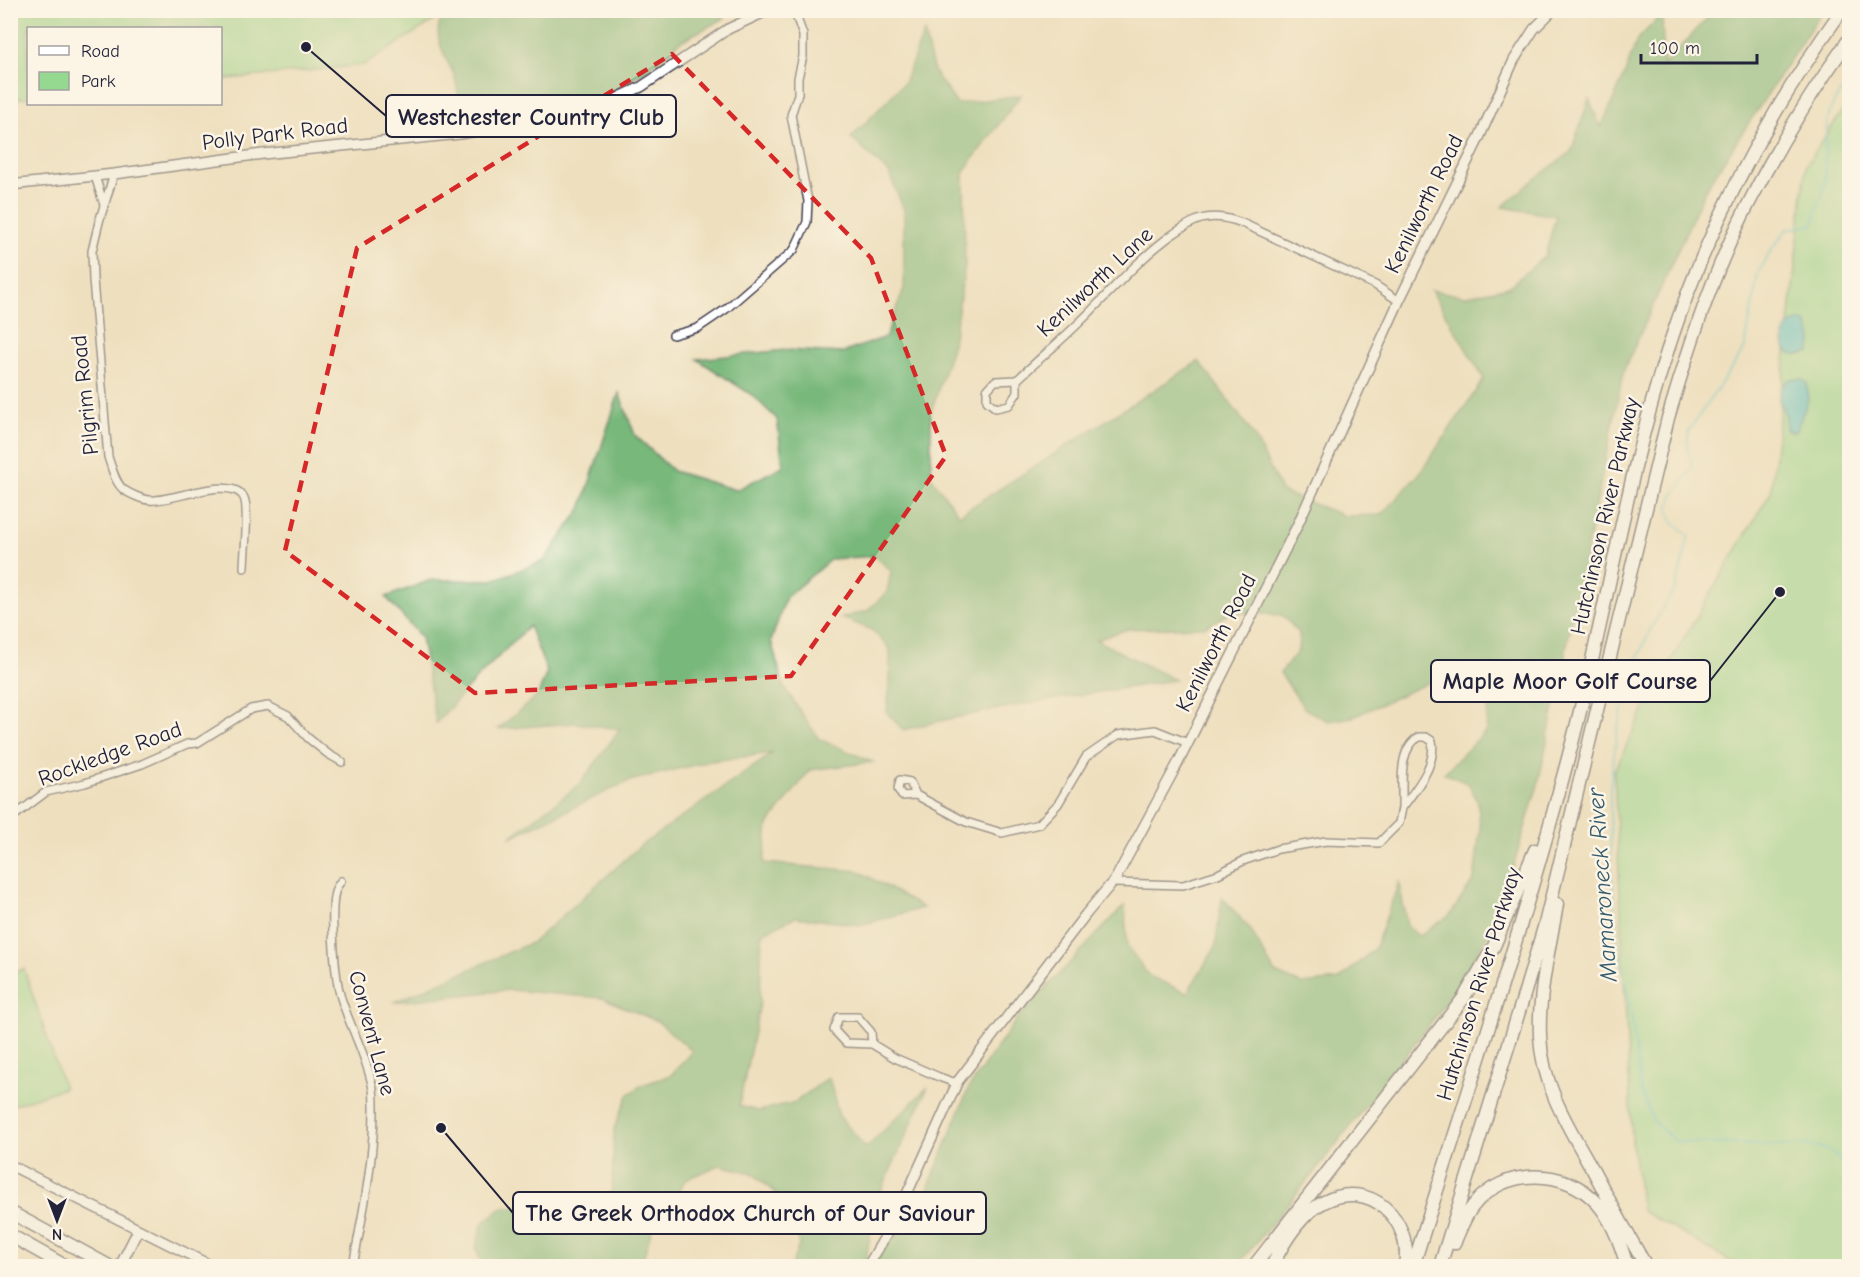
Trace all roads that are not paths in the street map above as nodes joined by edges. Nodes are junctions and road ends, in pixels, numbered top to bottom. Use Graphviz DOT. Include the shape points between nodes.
graph roads {
  1 [pos="769,10"];
  2 [pos="794,10"];
  3 [pos="1553,10"];
  4 [pos="1842,10"];
  5 [pos="1850,38"];
  6 [pos="114,174"];
  7 [pos="95,176"];
  8 [pos="10,185"];
  9 [pos="104,205"];
  10 [pos="1399,301"];
  11 [pos="673,335"];
  12 [pos="1017,380"];
  13 [pos="244,568"];
  14 [pos="1188,742"];
  15 [pos="342,762"];
  16 [pos="916,795"];
  17 [pos="1402,808"];
  18 [pos="1553,811"];
  19 [pos="1572,815"];
  20 [pos="10,819"];
  21 [pos="341,881"];
  22 [pos="1113,883"];
  23 [pos="872,1044"];
  24 [pos="958,1081"];
  25 [pos="10,1165"];
  26 [pos="10,1212"];
  27 [pos="138,1230"];
  28 [pos="10,1235"];
  29 [pos="65,1266"];
  30 [pos="109,1266"];
  31 [pos="120,1266"];
  32 [pos="212,1266"];
  33 [pos="353,1266"];
  34 [pos="868,1266"];
  35 [pos="1254,1266"];
  36 [pos="1272,1266"];
  37 [pos="1405,1266"];
  38 [pos="1413,1266"];
  39 [pos="1442,1266"];
  40 [pos="1626,1266"];
  41 [pos="1646,1266"];
  1 -- 6 [label="street, Polly Park Road" via="728,29 641,87 585,113 460,134"];
  2 -- 11 [label="street" via="803,36 803,56 791,115 808,201 807,222 794,250 726,309 698,328"];
  3 -- 10 [label="street, Kenilworth Road" via="1534,29 1514,60"];
  4 -- 18 [label="highway, Hutchinson River Parkway" via="1761,137 1731,192 1691,285 1653,402"];
  5 -- 19 [label="highway, Hutchinson River Parkway" via="1788,131 1749,202 1698,323 1668,418"];
  6 -- 7 [label="street, Polly Park Road"];
  6 -- 9 [label="street, Pilgrim Road"];
  7 -- 8 [label="street, Polly Park Road"];
  7 -- 9 [label="street"];
  9 -- 13 [label="street, Pilgrim Road" via="92,251 93,280 108,458 114,476 123,489 149,501 208,489 240,493 246,513"];
  10 -- 12 [label="street, Kenilworth Lane" via="1375,285 1242,223 1214,217 1202,219 1154,249"];
  10 -- 14 [label="street, Kenilworth Road" via="1297,526"];
  12 -- 12 [label="street, Kenilworth Lane" via="995,381 987,390 987,401 996,408 1009,405 1017,393"];
  14 -- 16 [label="street" via="1155,730 1118,735 1086,757 1058,804 1039,824 1002,832 966,822"];
  14 -- 22 [label="street, Kenilworth Road"];
  15 -- 20 [label="street, Rockledge Road" via="308,738 288,716 268,706 251,709 197,743 85,783 46,792"];
  17 -- 17 [label="street" via="1432,758 1433,744 1426,737 1413,740 1404,756"];
  17 -- 22 [label="street" via="1399,823 1379,843 1326,841 1278,849 1183,885"];
  18 -- 35 [label="highway" via="1494,946 1468,992"];
  18 -- 38 [label="highway, Hutchinson River Parkway"];
  19 -- 39 [label="highway, Hutchinson River Parkway" via="1532,972"];
  19 -- 41 [label="highway" via="1542,995 1541,1051 1548,1082 1561,1111"];
  21 -- 33 [label="street, Convent Lane" via="334,895 333,916 340,996 373,1092 374,1124 371,1170"];
  22 -- 24 [label="street, Kenilworth Road"];
  23 -- 23 [label="street" via="846,1043 834,1030 839,1017 858,1017 871,1032"];
  23 -- 24 [label="street" via="895,1058"];
  24 -- 34 [label="street, Kenilworth Road" via="897,1216"];
  25 -- 27 [label="street"];
  26 -- 30 [label="highway"];
  27 -- 31 [label="street"];
  27 -- 32 [label="street"];
  28 -- 29 [label="highway"];
  36 -- 37 [label="highway" via="1289,1236 1312,1210 1325,1201 1347,1195 1365,1197 1395,1218 1406,1242"];
  39 -- 40 [label="highway" via="1477,1201 1504,1183 1535,1176 1567,1182 1594,1200 1613,1228"];
}
